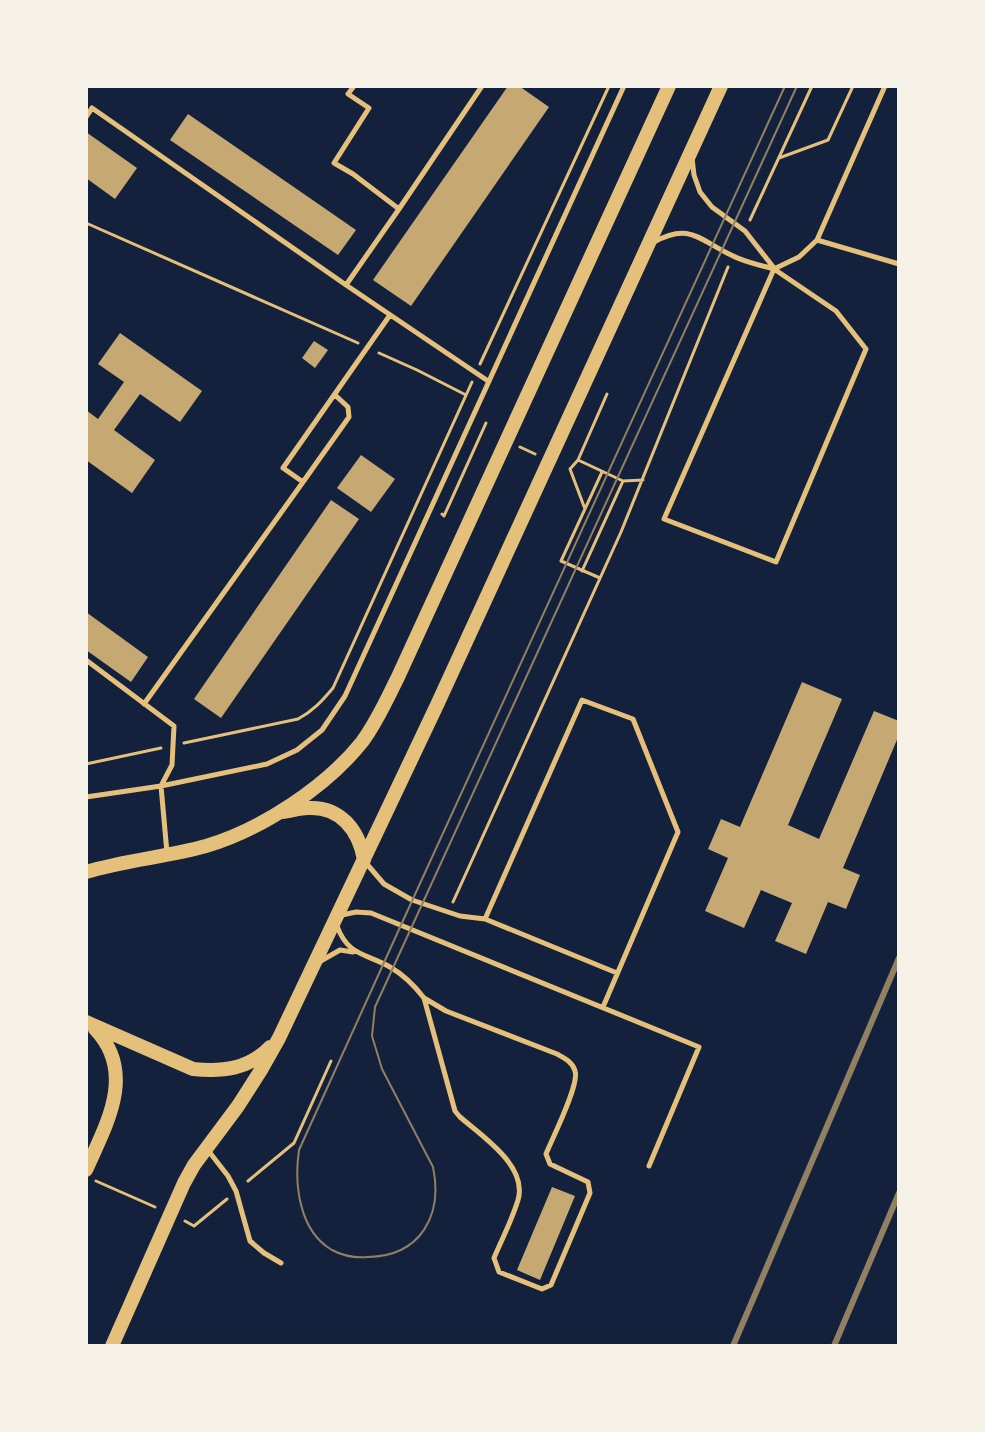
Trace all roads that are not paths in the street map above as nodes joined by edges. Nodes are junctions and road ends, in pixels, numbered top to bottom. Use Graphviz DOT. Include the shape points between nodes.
graph roads {
  1 [pos="354,86"];
  2 [pos="482,86"];
  3 [pos="624,86"];
  4 [pos="669,86"];
  5 [pos="721,86"];
  6 [pos="885,86"];
  7 [pos="86,117"];
  8 [pos="691,152"];
  9 [pos="399,209"];
  10 [pos="817,240"];
  11 [pos="649,245"];
  12 [pos="899,264"];
  13 [pos="774,269"];
  14 [pos="346,285"];
  15 [pos="390,315"];
  16 [pos="488,381"];
  17 [pos="335,395"];
  18 [pos="303,482"];
  19 [pos="86,660"];
  20 [pos="144,704"];
  21 [pos="161,786"];
  22 [pos="86,797"];
  23 [pos="278,813"];
  24 [pos="167,854"];
  25 [pos="364,860"];
  26 [pos="87,871"];
  27 [pos="336,919"];
  28 [pos="485,919"];
  29 [pos="357,952"];
  30 [pos="314,965"];
  31 [pos="617,973"];
  32 [pos="424,998"];
  33 [pos="603,1007"];
  34 [pos="88,1022"];
  35 [pos="279,1038"];
  36 [pos="206,1148"];
  37 [pos="649,1166"];
  38 [pos="89,1174"];
  39 [pos="281,1263"];
  40 [pos="112,1346"];
  1 -- 9 [label="lane" via="348,94 369,108 334,163"];
  2 -- 9 [label="lane"];
  3 -- 16 [label="lane"];
  4 -- 23 [label="main road" via="381,711 344,762"];
  5 -- 8 [label="main road"];
  6 -- 10 [label="lane"];
  7 -- 14 [label="lane" via="92,108"];
  8 -- 11 [label="main road"];
  8 -- 13 [label="lane" via="700,192 745,231"];
  9 -- 14 [label="lane"];
  10 -- 12 [label="lane"];
  10 -- 13 [label="lane" via="799,257"];
  11 -- 13 [label="lane" via="680,232"];
  11 -- 25 [label="main road"];
  13 -- 13 [label="lane" via="664,519 776,562 866,349 836,311"];
  14 -- 15 [label="lane"];
  15 -- 16 [label="lane"];
  15 -- 17 [label="lane"];
  16 -- 21 [label="lane" via="345,696 322,730 267,764"];
  17 -- 18 [label="lane" via="348,407 349,417"];
  17 -- 18 [label="lane" via="283,468"];
  18 -- 20 [label="lane"];
  19 -- 20 [label="lane"];
  20 -- 21 [label="lane" via="174,726 172,765"];
  21 -- 22 [label="lane"];
  21 -- 24 [label="lane"];
  23 -- 24 [label="main road" via="207,845"];
  23 -- 25 [label="main road" via="323,808 337,814 355,831"];
  24 -- 26 [label="main road"];
  25 -- 27 [label="main road"];
  25 -- 28 [label="lane" via="393,891 448,913"];
  27 -- 29 [label="lane" via="343,942"];
  27 -- 30 [label="main road"];
  27 -- 33 [label="lane" via="371,913"];
  28 -- 31 [label="lane"];
  28 -- 31 [label="lane" via="582,700 633,719 678,832"];
  29 -- 30 [label="lane" via="340,950"];
  29 -- 32 [label="lane" via="392,968"];
  30 -- 35 [label="main road"];
  31 -- 33 [label="lane"];
  32 -- 32 [label="lane" via="455,1111 517,1173 519,1196 494,1258 499,1272 542,1289 551,1285 590,1193 588,1182 550,1164 546,1154 576,1072 557,1054"];
  33 -- 37 [label="lane" via="699,1047"];
  34 -- 35 [label="main road" via="170,1060 210,1071 245,1065"];
  34 -- 38 [label="main road" via="111,1053 117,1082"];
  35 -- 36 [label="main road"];
  36 -- 39 [label="lane" via="236,1191 250,1241"];
  36 -- 40 [label="main road" via="184,1183"];
}
